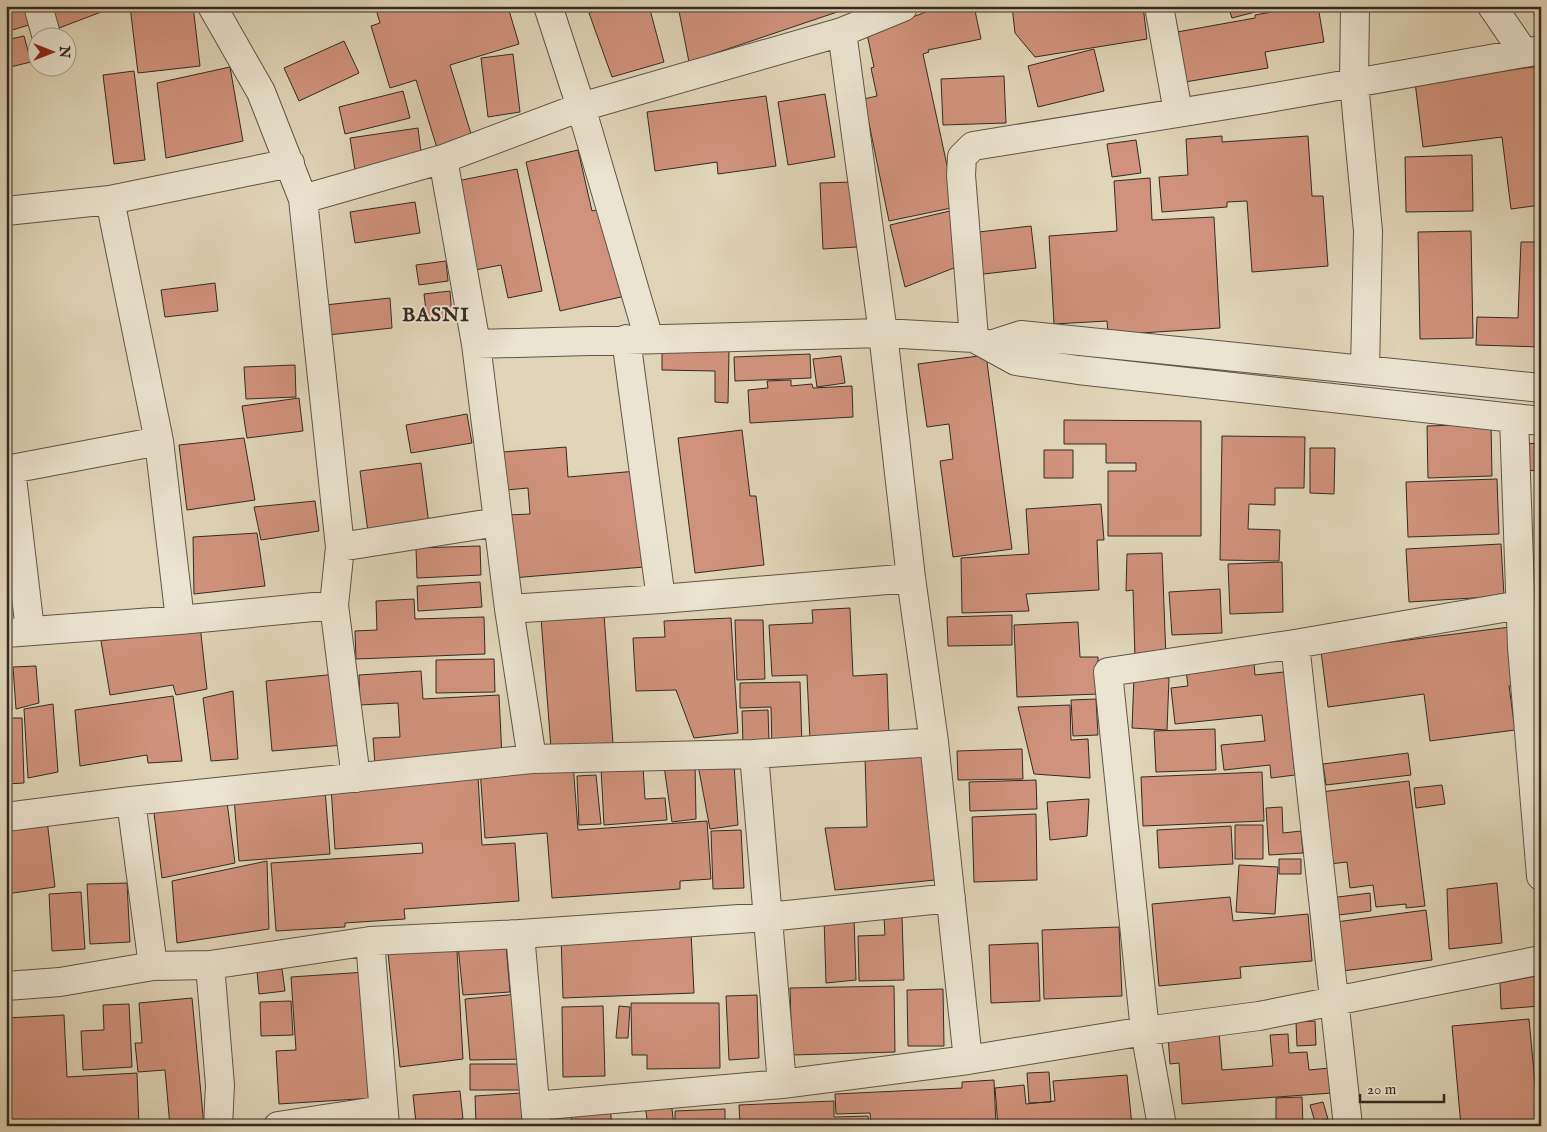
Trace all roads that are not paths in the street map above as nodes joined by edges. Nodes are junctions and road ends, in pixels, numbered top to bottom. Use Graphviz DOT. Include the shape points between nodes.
graph roads {
  1 [pos="38,6"];
  2 [pos="548,6"];
  3 [pos="1159,6"];
  4 [pos="1354,6"];
  5 [pos="1492,6"];
  6 [pos="903,7"];
  7 [pos="219,8"];
  8 [pos="44,28"];
  9 [pos="842,32"];
  10 [pos="1532,52"];
  11 [pos="1354,84"];
  12 [pos="581,107"];
  13 [pos="1178,112"];
  14 [pos="443,159"];
  15 [pos="290,163"];
  16 [pos="303,199"];
  17 [pos="110,200"];
  18 [pos="6,211"];
  19 [pos="883,333"];
  20 [pos="638,339"];
  21 [pos="982,341"];
  22 [pos="476,344"];
  23 [pos="1365,370"];
  24 [pos="1541,388"];
  25 [pos="1514,418"];
  26 [pos="1541,421"];
  27 [pos="158,441"];
  28 [pos="9,470"];
  29 [pos="498,522"];
  30 [pos="340,547"];
  31 [pos="911,578"];
  32 [pos="661,599"];
  33 [pos="334,605"];
  34 [pos="1520,605"];
  35 [pos="509,610"];
  36 [pos="180,620"];
  37 [pos="18,631"];
  38 [pos="1295,644"];
  39 [pos="1531,648"];
  40 [pos="934,742"];
  41 [pos="754,754"];
  42 [pos="532,759"];
  43 [pos="356,778"];
  44 [pos="131,801"];
  45 [pos="6,818"];
  46 [pos="1541,876"];
  47 [pos="951,898"];
  48 [pos="768,917"];
  49 [pos="520,934"];
  50 [pos="370,940"];
  51 [pos="1541,960"];
  52 [pos="210,965"];
  53 [pos="153,966"];
  54 [pos="6,986"];
  55 [pos="1335,1002"];
  56 [pos="1145,1031"];
  57 [pos="968,1060"];
  58 [pos="782,1084"];
  59 [pos="536,1116"];
  60 [pos="384,1118"];
  61 [pos="218,1126"];
  62 [pos="278,1126"];
  63 [pos="1162,1126"];
  64 [pos="1348,1126"];
  1 -- 8 [label="street"];
  2 -- 12 [label="street"];
  3 -- 13 [label="street"];
  4 -- 11 [label="street"];
  5 -- 10 [label="street"];
  6 -- 9 [label="street"];
  7 -- 15 [label="street" via="251,71"];
  9 -- 12 [label="street"];
  9 -- 19 [label="street"];
  10 -- 11 [label="street"];
  11 -- 13 [label="street"];
  11 -- 23 [label="street" via="1368,230"];
  12 -- 14 [label="street"];
  12 -- 20 [label="street"];
  13 -- 21 [label="street" via="973,146 962,157 961,176"];
  14 -- 16 [label="street"];
  14 -- 22 [label="street"];
  15 -- 16 [label="street"];
  15 -- 17 [label="street"];
  16 -- 30 [label="street"];
  17 -- 18 [label="street"];
  17 -- 27 [label="street"];
  19 -- 20 [label="street"];
  19 -- 21 [label="street"];
  19 -- 31 [label="street"];
  20 -- 22 [label="street"];
  20 -- 32 [label="street"];
  21 -- 23 [label="street" via="1021,335"];
  21 -- 25 [label="street" via="1016,361 1078,370"];
  22 -- 29 [label="street"];
  23 -- 24 [label="street"];
  25 -- 26 [label="street"];
  25 -- 34 [label="street"];
  27 -- 28 [label="street"];
  27 -- 36 [label="street"];
  28 -- 37 [label="street"];
  29 -- 30 [label="street"];
  29 -- 35 [label="street"];
  30 -- 33 [label="street"];
  31 -- 32 [label="street"];
  31 -- 40 [label="street"];
  32 -- 35 [label="street"];
  33 -- 36 [label="street"];
  33 -- 43 [label="street"];
  34 -- 38 [label="street"];
  34 -- 39 [label="street"];
  35 -- 42 [label="street"];
  36 -- 37 [label="street"];
  38 -- 55 [label="street"];
  38 -- 56 [label="street" via="1108,672"];
  39 -- 46 [label="street"];
  40 -- 41 [label="street"];
  40 -- 47 [label="street"];
  41 -- 42 [label="street"];
  41 -- 48 [label="street"];
  42 -- 43 [label="street"];
  43 -- 44 [label="street"];
  44 -- 45 [label="street"];
  44 -- 53 [label="street"];
  47 -- 48 [label="street"];
  47 -- 57 [label="street"];
  48 -- 49 [label="street"];
  48 -- 58 [label="street"];
  49 -- 50 [label="street"];
  49 -- 59 [label="street"];
  50 -- 52 [label="street"];
  50 -- 60 [label="street"];
  51 -- 55 [label="street"];
  52 -- 53 [label="street"];
  52 -- 61 [label="street" via="220,1086"];
  53 -- 54 [label="street" via="60,982"];
  55 -- 56 [label="street"];
  55 -- 64 [label="street"];
  56 -- 57 [label="street"];
  56 -- 63 [label="street"];
  57 -- 58 [label="street"];
  58 -- 59 [label="street"];
  60 -- 62 [label="street"];
}
